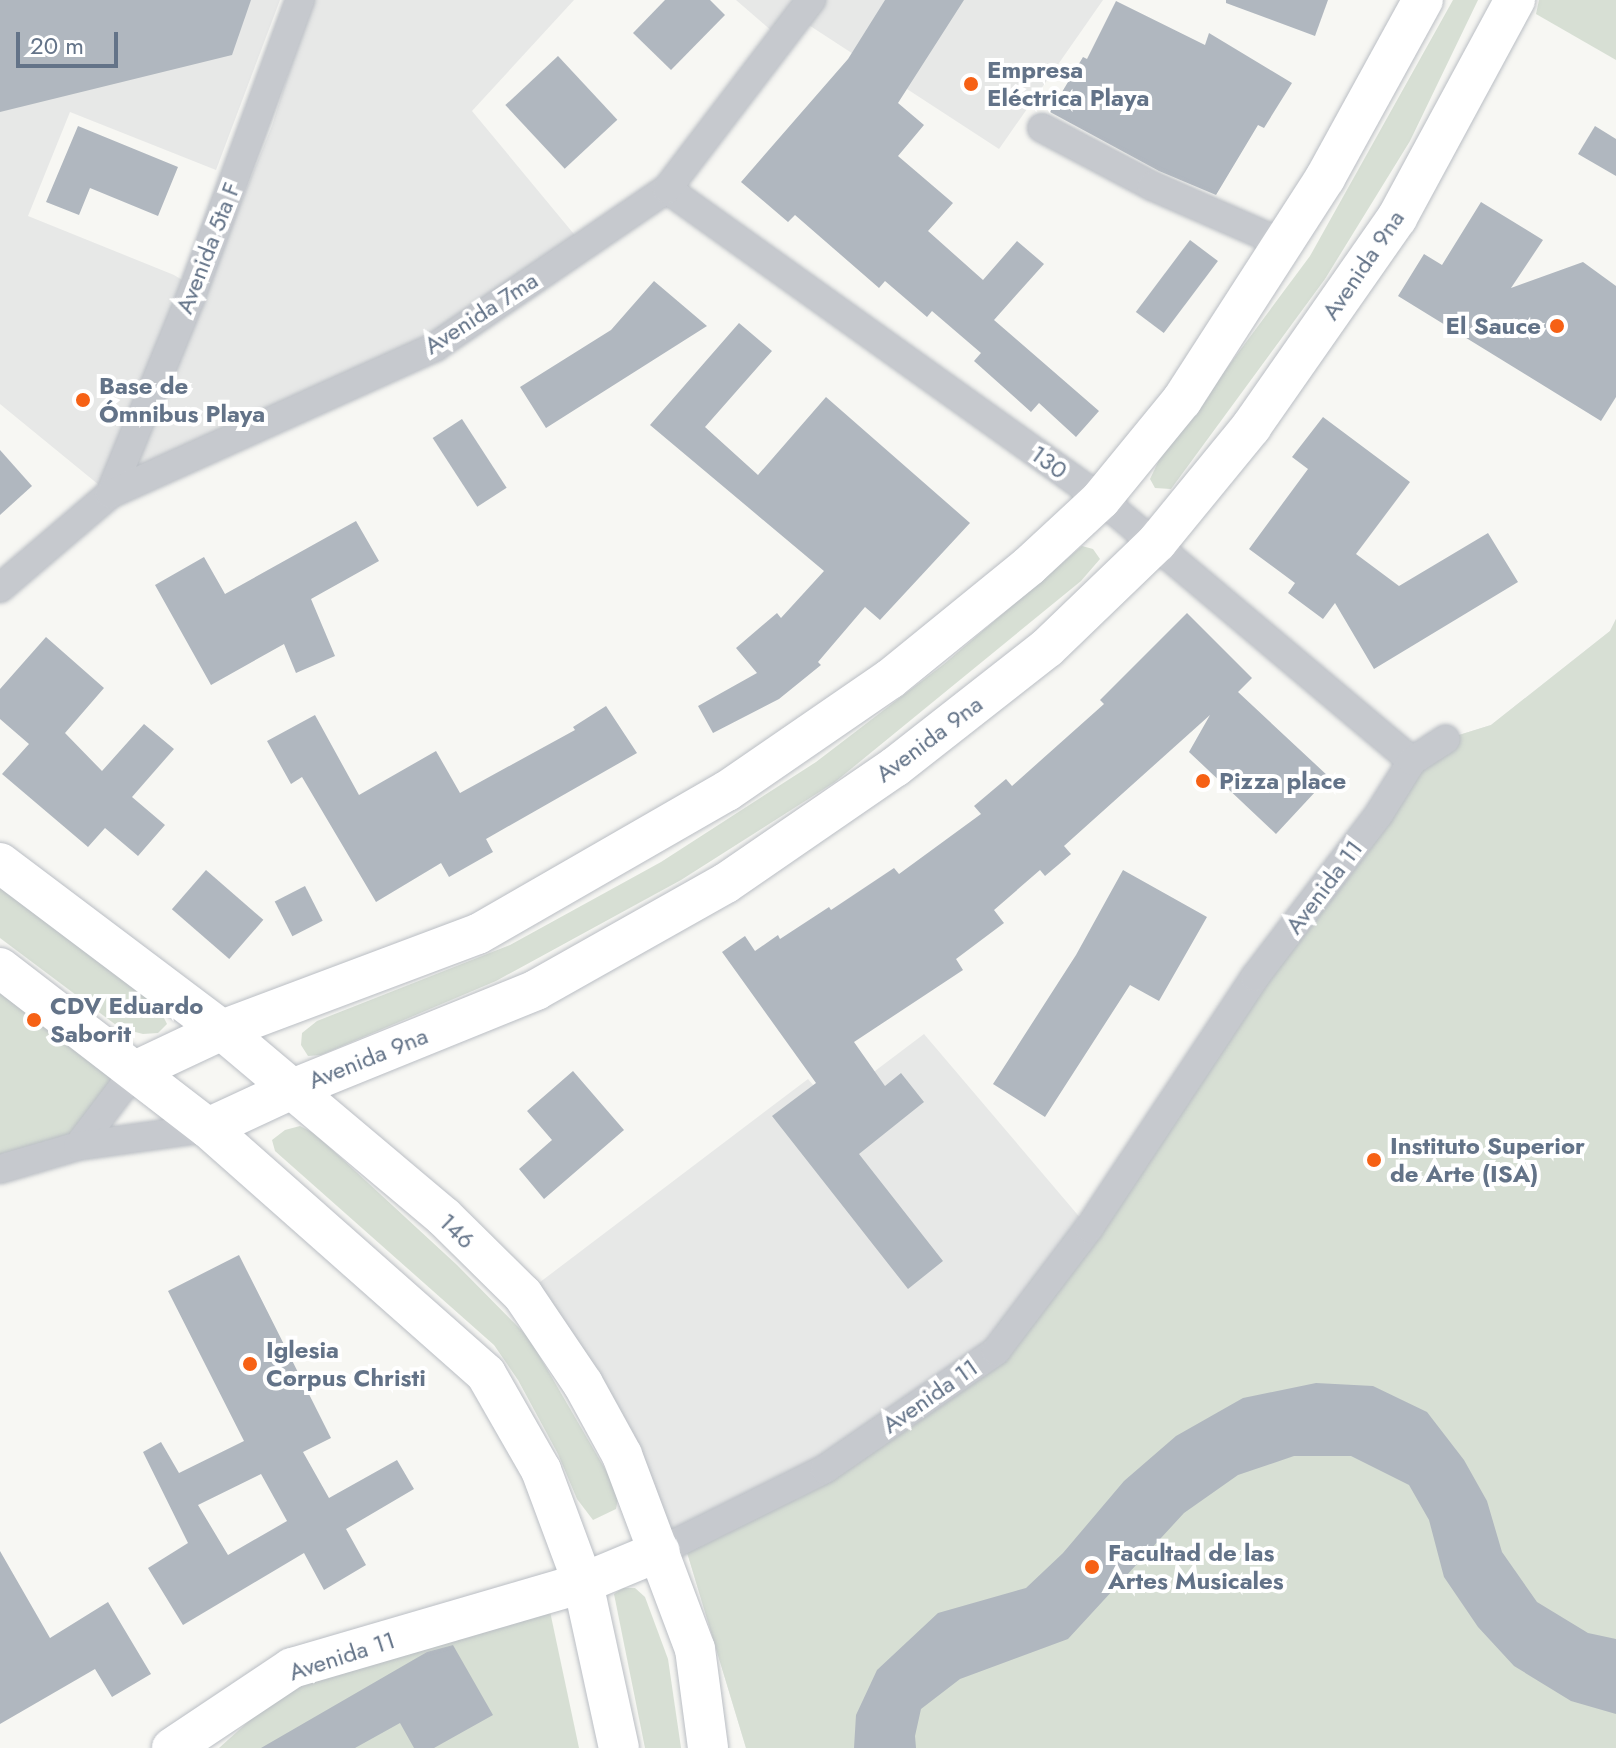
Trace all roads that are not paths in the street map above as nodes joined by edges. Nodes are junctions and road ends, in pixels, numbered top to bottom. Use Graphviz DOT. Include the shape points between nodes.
graph roads {
  1 [pos="300,0"];
  2 [pos="811,0"];
  3 [pos="1423,0"];
  4 [pos="1515,0"];
  5 [pos="1042,128"];
  6 [pos="667,189"];
  7 [pos="1282,243"];
  8 [pos="110,494"];
  9 [pos="1101,499"];
  10 [pos="1157,542"];
  11 [pos="0,588"];
  12 [pos="1446,739"];
  13 [pos="1412,761"];
  14 [pos="0,863"];
  15 [pos="0,968"];
  16 [pos="222,1030"];
  17 [pos="135,1071"];
  18 [pos="290,1090"];
  19 [pos="208,1128"];
  20 [pos="78,1146"];
  21 [pos="0,1169"];
  22 [pos="660,1551"];
  23 [pos="583,1583"];
  24 [pos="172,1748"];
  25 [pos="619,1748"];
  26 [pos="708,1748"];
  1 -- 8 [label="street, Avenida 5ta F" via="190,299"];
  2 -- 6 [label="street, Avenida 7ma"];
  3 -- 7 [label="main road" via="1325,178"];
  4 -- 10 [label="main road, Avenida 9na" via="1397,218 1251,427"];
  5 -- 7 [label="street" via="1152,186"];
  6 -- 8 [label="street, Avenida 7ma" via="435,347"];
  6 -- 9 [label="street, 130"];
  7 -- 9 [label="main road" via="1182,400"];
  8 -- 11 [label="street, Avenida 7ma"];
  9 -- 10 [label="street, 130"];
  9 -- 16 [label="main road" via="1029,566 890,679 727,791 478,934"];
  10 -- 13 [label="street, 130"];
  10 -- 18 [label="main road, Avenida 9na" via="1024,666 895,767 726,883 536,990"];
  12 -- 13 [label="street, Avenida 11"];
  13 -- 22 [label="street, Avenida 11" via="1379,814 1255,977 1089,1228 996,1351 825,1469"];
  14 -- 16 [label="main road, 146"];
  15 -- 17 [label="main road"];
  16 -- 17 [label="main road"];
  16 -- 18 [label="main road, 146"];
  17 -- 19 [label="main road"];
  17 -- 20 [label="street"];
  18 -- 19 [label="main road, Avenida 9na"];
  18 -- 22 [label="main road, 146" via="444,1217 523,1295 583,1384 622,1455"];
  19 -- 20 [label="street, Avenida 9na"];
  19 -- 23 [label="main road" via="486,1374 541,1470"];
  20 -- 21 [label="street, Avenida 9na"];
  22 -- 23 [label="main road, Avenida 11"];
  22 -- 26 [label="main road, 146" via="695,1649"];
  23 -- 24 [label="main road, Avenida 11" via="292,1668"];
  23 -- 25 [label="main road"];
}
